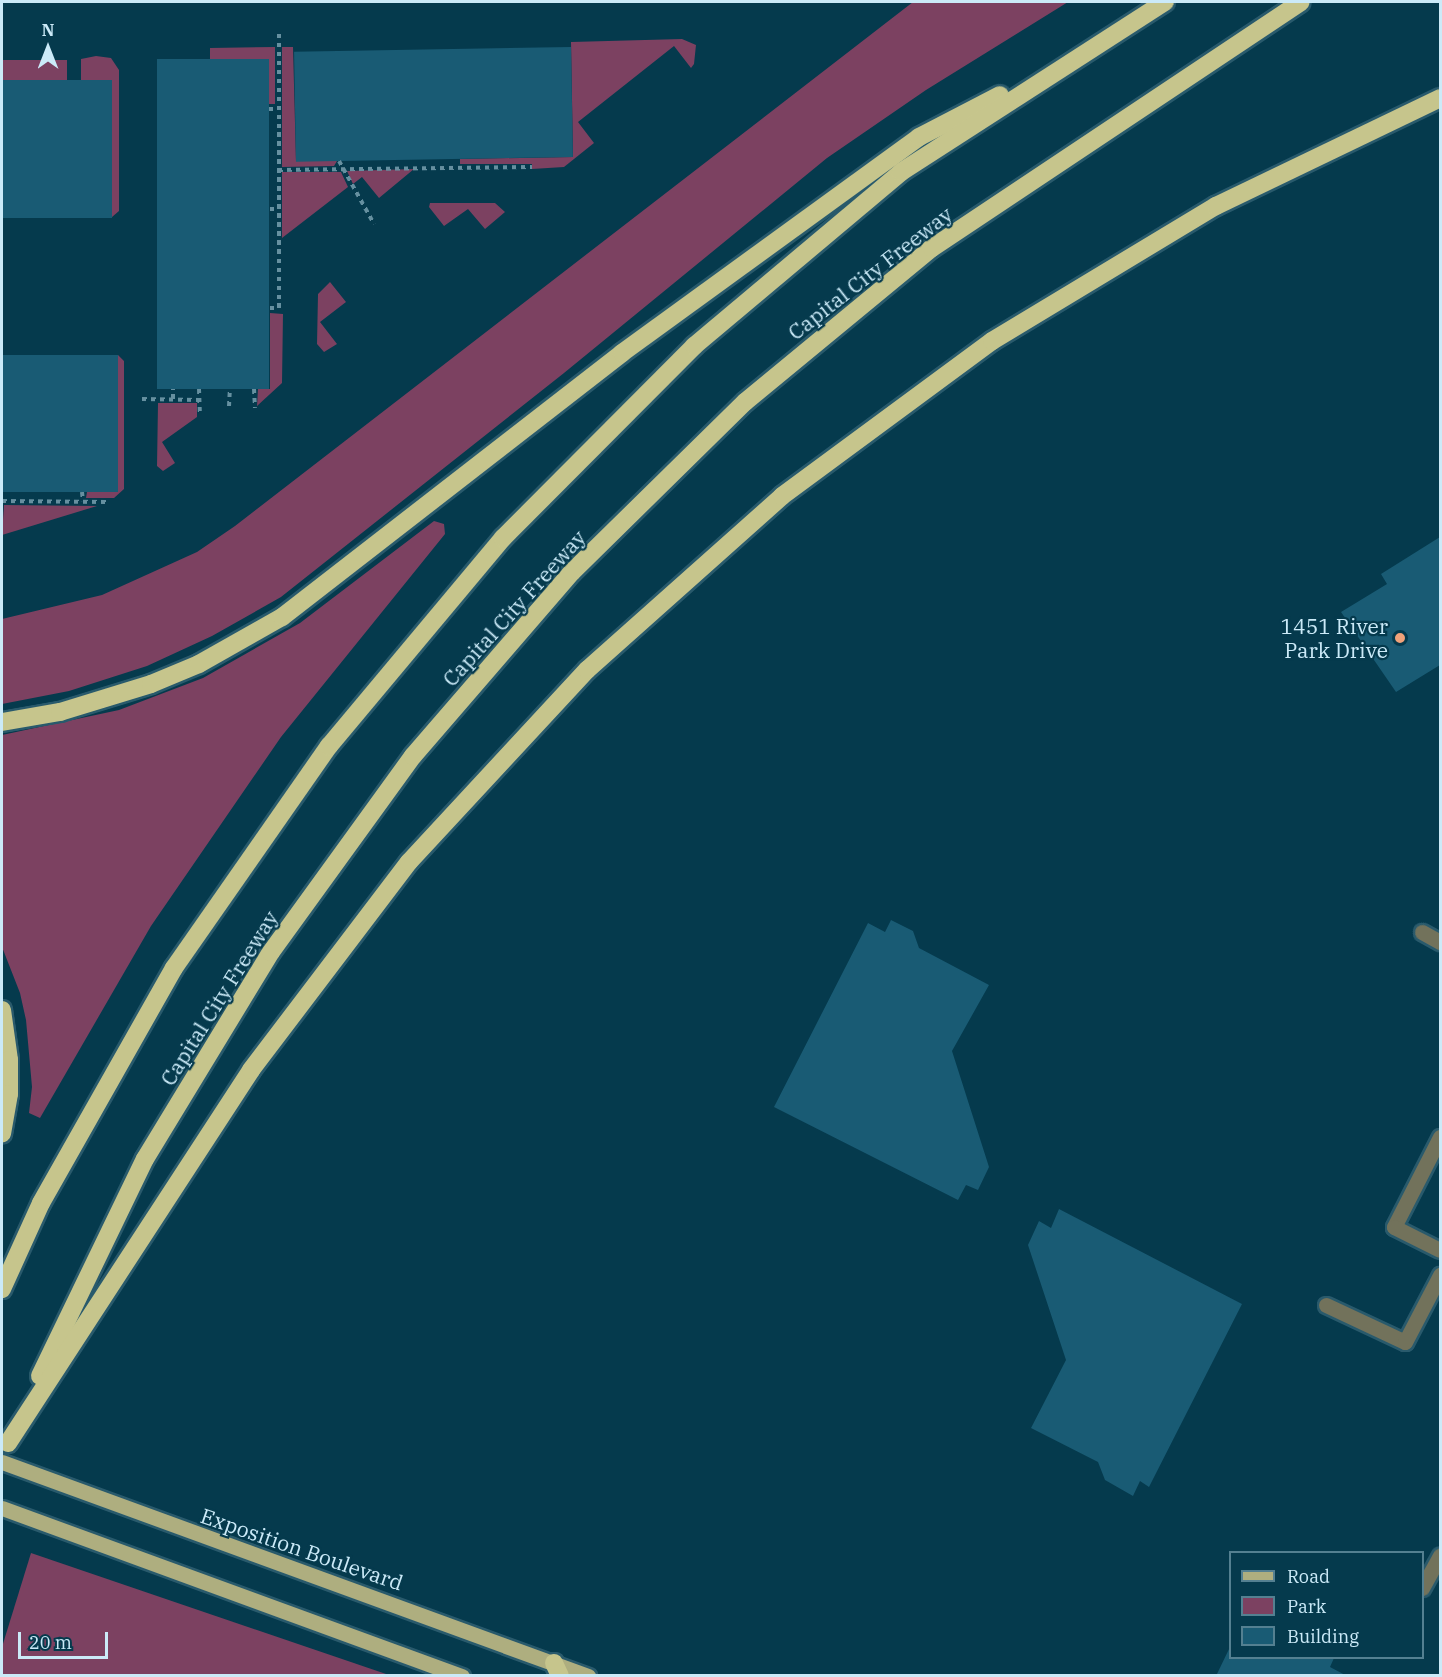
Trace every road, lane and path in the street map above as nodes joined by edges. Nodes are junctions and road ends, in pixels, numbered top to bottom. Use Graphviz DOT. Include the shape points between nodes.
graph roads {
  1 [pos="1164,2"];
  2 [pos="1301,2"];
  3 [pos="279,30"];
  4 [pos="1089,49"];
  5 [pos="1440,98"];
  6 [pos="269,109"];
  7 [pos="278,109"];
  8 [pos="339,161"];
  9 [pos="532,167"];
  10 [pos="342,168"];
  11 [pos="278,170"];
  12 [pos="270,209"];
  13 [pos="278,209"];
  14 [pos="374,224"];
  15 [pos="270,308"];
  16 [pos="173,389"];
  17 [pos="199,389"];
  18 [pos="230,389"];
  19 [pos="254,389"];
  20 [pos="142,399"];
  21 [pos="173,399"];
  22 [pos="199,400"];
  23 [pos="229,406"];
  24 [pos="255,408"];
  25 [pos="200,415"];
  26 [pos="82,492"];
  27 [pos="2,501"];
  28 [pos="83,501"];
  29 [pos="106,502"];
  30 [pos="2,722"];
  31 [pos="1422,932"];
  32 [pos="1440,942"];
  33 [pos="2,1010"];
  34 [pos="2,1133"];
  35 [pos="1440,1137"];
  36 [pos="1440,1250"];
  37 [pos="1440,1275"];
  38 [pos="2,1289"];
  39 [pos="1326,1305"];
  40 [pos="4,1455"];
  41 [pos="2,1508"];
  42 [pos="1440,1556"];
  43 [pos="1424,1584"];
  44 [pos="557,1669"];
  45 [pos="462,1676"];
  46 [pos="588,1676"];
  1 -- 4 [label="highway"];
  2 -- 40 [label="highway, Capital City Freeway" via="932,248 745,402 572,572 413,756 271,952 145,1159"];
  3 -- 7 [label="path"];
  4 -- 30 [label="highway" via="919,137 622,353 282,617 199,664 151,684 60,712"];
  4 -- 38 [label="highway" via="883,187 694,346 503,538 329,746 174,968 40,1203"];
  5 -- 40 [label="highway" via="1216,206 992,341 782,496 587,670 409,862 251,1070"];
  6 -- 7 [label="path"];
  7 -- 11 [label="path"];
  8 -- 10 [label="path"];
  9 -- 10 [label="path"];
  10 -- 11 [label="path"];
  10 -- 14 [label="path"];
  11 -- 13 [label="path"];
  12 -- 13 [label="path"];
  13 -- 15 [label="path" via="279,308"];
  16 -- 21 [label="path"];
  17 -- 22 [label="path"];
  18 -- 23 [label="path"];
  19 -- 24 [label="path"];
  20 -- 21 [label="path"];
  21 -- 22 [label="path"];
  22 -- 25 [label="path"];
  26 -- 28 [label="path"];
  27 -- 28 [label="path"];
  28 -- 29 [label="path"];
  31 -- 32 [label="street"];
  33 -- 34 [label="highway" via="9,1060 9,1094"];
  35 -- 36 [label="street" via="1394,1227"];
  37 -- 39 [label="street" via="1405,1342"];
  40 -- 44 [label="main road, Exposition Boulevard" via="121,1508"];
  41 -- 45 [label="main road"];
  42 -- 43 [label="street"];
  44 -- 46 [label="main road, Exposition Boulevard"];
}
